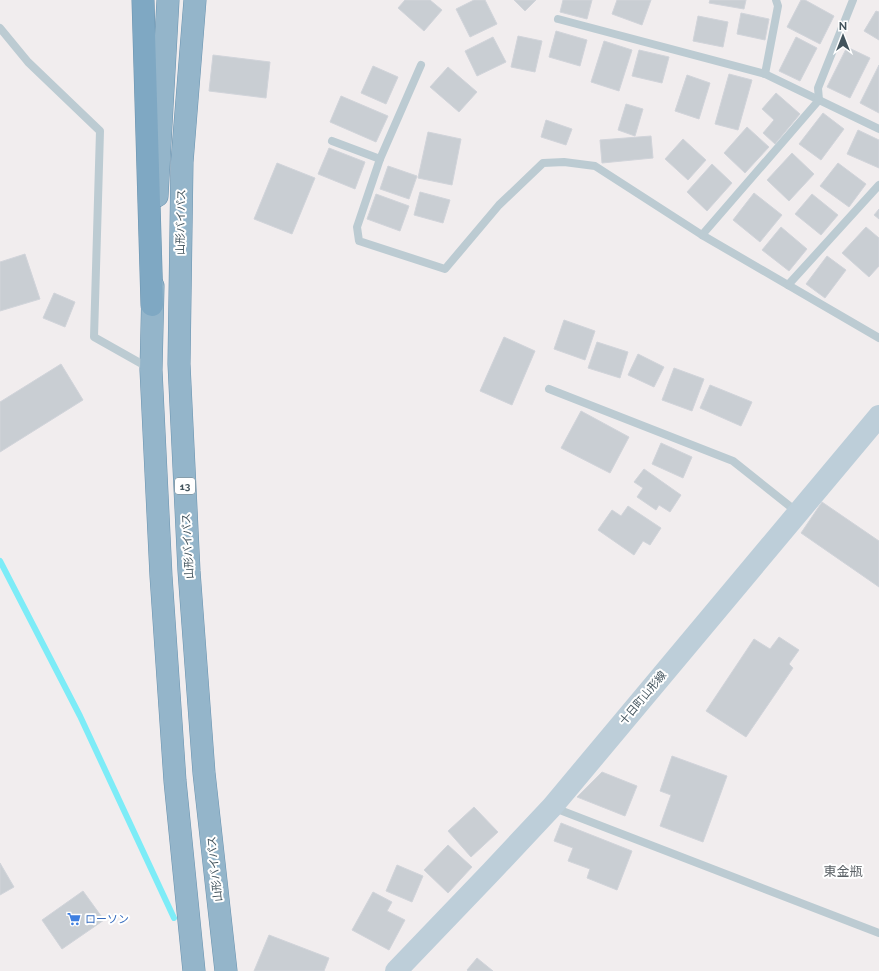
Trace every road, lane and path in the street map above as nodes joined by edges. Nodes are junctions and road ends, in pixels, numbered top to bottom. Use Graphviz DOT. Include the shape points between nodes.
graph roads {
  1 [pos="143,0"];
  2 [pos="168,0"];
  3 [pos="195,0"];
  4 [pos="776,0"];
  5 [pos="853,0"];
  6 [pos="558,19"];
  7 [pos="0,28"];
  8 [pos="421,65"];
  9 [pos="765,74"];
  10 [pos="819,100"];
  11 [pos="879,129"];
  12 [pos="332,141"];
  13 [pos="380,159"];
  14 [pos="879,185"];
  15 [pos="702,235"];
  16 [pos="788,285"];
  17 [pos="152,305"];
  18 [pos="879,338"];
  19 [pos="151,370"];
  20 [pos="549,390"];
  21 [pos="879,416"];
  22 [pos="797,513"];
  23 [pos="552,807"];
  24 [pos="879,933"];
  25 [pos="194,971"];
  26 [pos="226,971"];
  27 [pos="396,971"];
  1 -- 17 [label="highway"];
  2 -- 17 [label="highway"];
  3 -- 26 [label="highway, 山形バイパス / 13" via="182,162 179,364 189,570 204,773"];
  4 -- 9 [label="lane" via="778,6"];
  5 -- 10 [label="lane" via="818,88"];
  6 -- 9 [label="lane"];
  7 -- 19 [label="lane" via="28,62 100,131 94,337"];
  8 -- 13 [label="lane"];
  9 -- 10 [label="lane"];
  10 -- 11 [label="lane"];
  10 -- 15 [label="lane"];
  12 -- 13 [label="lane"];
  13 -- 15 [label="lane" via="357,227 359,242 445,269 499,204 543,163 564,162 595,166"];
  14 -- 16 [label="lane"];
  15 -- 16 [label="lane"];
  16 -- 18 [label="lane"];
  17 -- 19 [label="highway"];
  19 -- 25 [label="highway" via="175,782"];
  20 -- 22 [label="lane" via="733,461"];
  21 -- 22 [label="main road, 十日町山形線"];
  22 -- 23 [label="main road, 十日町山形線"];
  23 -- 24 [label="lane"];
  23 -- 27 [label="main road, 十日町山形線"];
}
